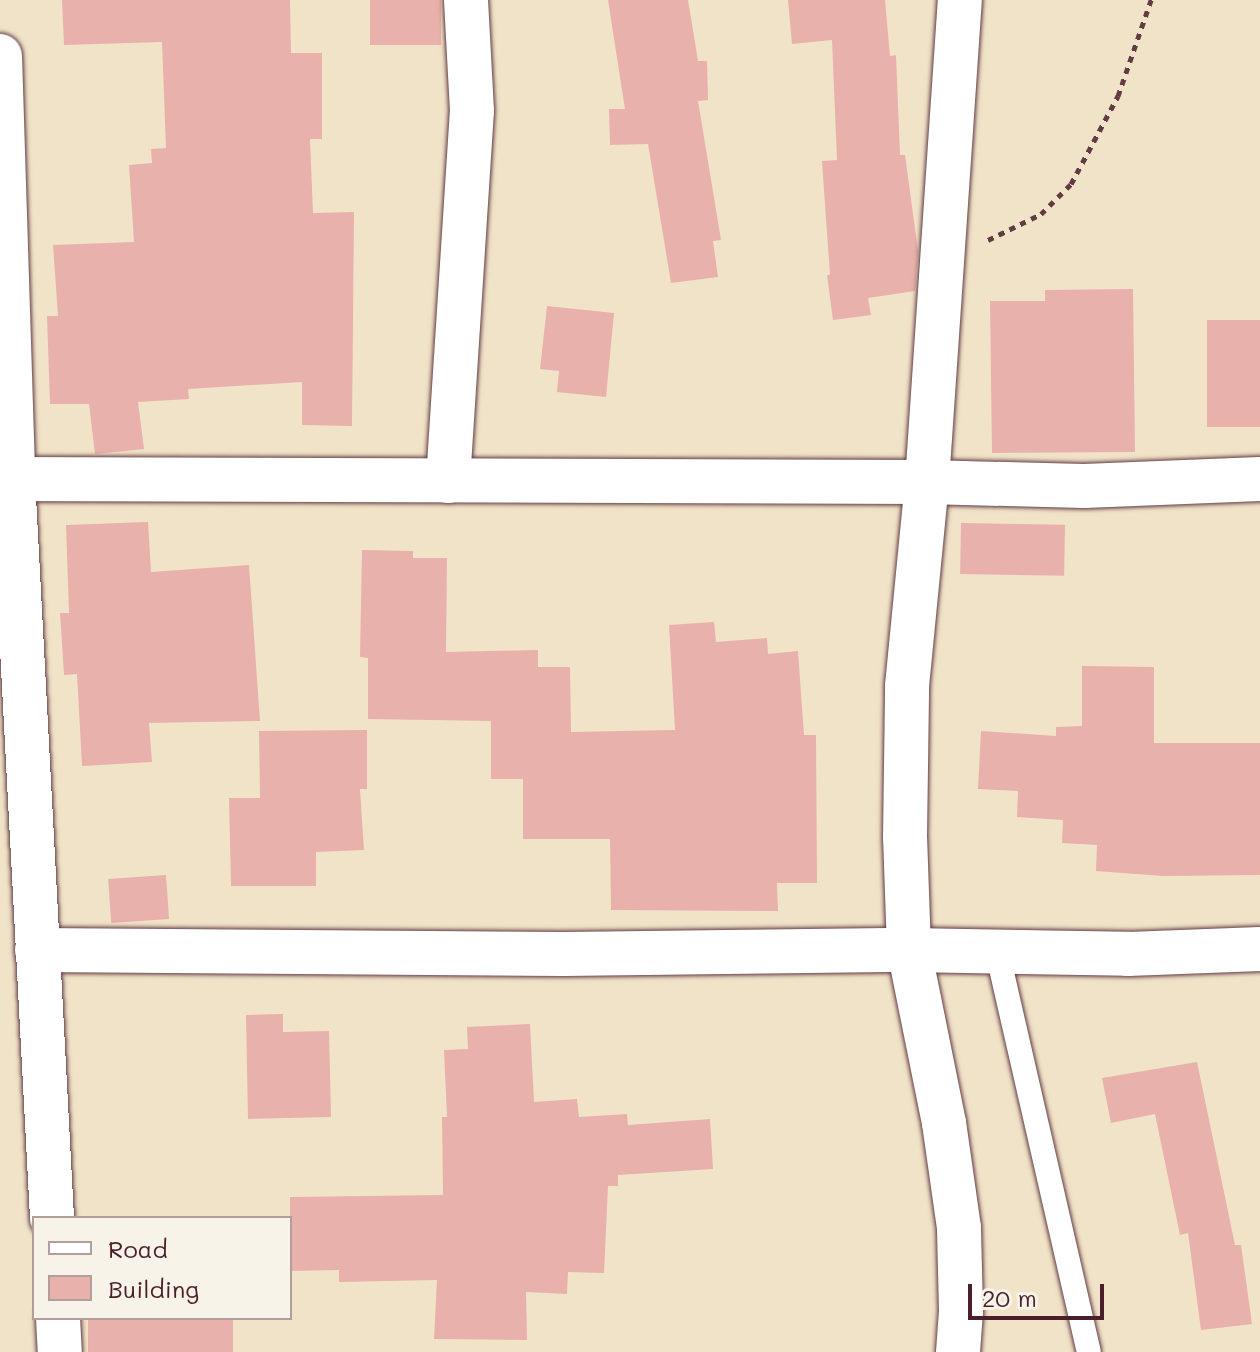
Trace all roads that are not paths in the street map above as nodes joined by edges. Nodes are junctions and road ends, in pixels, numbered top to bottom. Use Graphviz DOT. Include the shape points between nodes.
graph roads {
  1 [pos="466,0"];
  2 [pos="960,0"];
  3 [pos="0,56"];
  4 [pos="7,478"];
  5 [pos="1260,479"];
  6 [pos="448,481"];
  7 [pos="927,482"];
  8 [pos="1260,949"];
  9 [pos="37,950"];
  10 [pos="909,950"];
  11 [pos="997,951"];
  12 [pos="52,1216"];
  13 [pos="58,1320"];
  14 [pos="60,1352"];
  15 [pos="958,1352"];
  16 [pos="1089,1352"];
  1 -- 6 [label="street" via="472,111"];
  2 -- 7 [label="street"];
  3 -- 4 [label="street"];
  4 -- 6 [label="street"];
  4 -- 9 [label="street"];
  5 -- 7 [label="street" via="1084,486"];
  6 -- 7 [label="street"];
  7 -- 10 [label="street" via="907,686"];
  8 -- 11 [label="street"];
  9 -- 10 [label="street"];
  9 -- 12 [label="street"];
  10 -- 11 [label="street"];
  10 -- 15 [label="street" via="959,1228"];
  11 -- 16 [label="lane"];
  13 -- 14 [label="street"];
}
